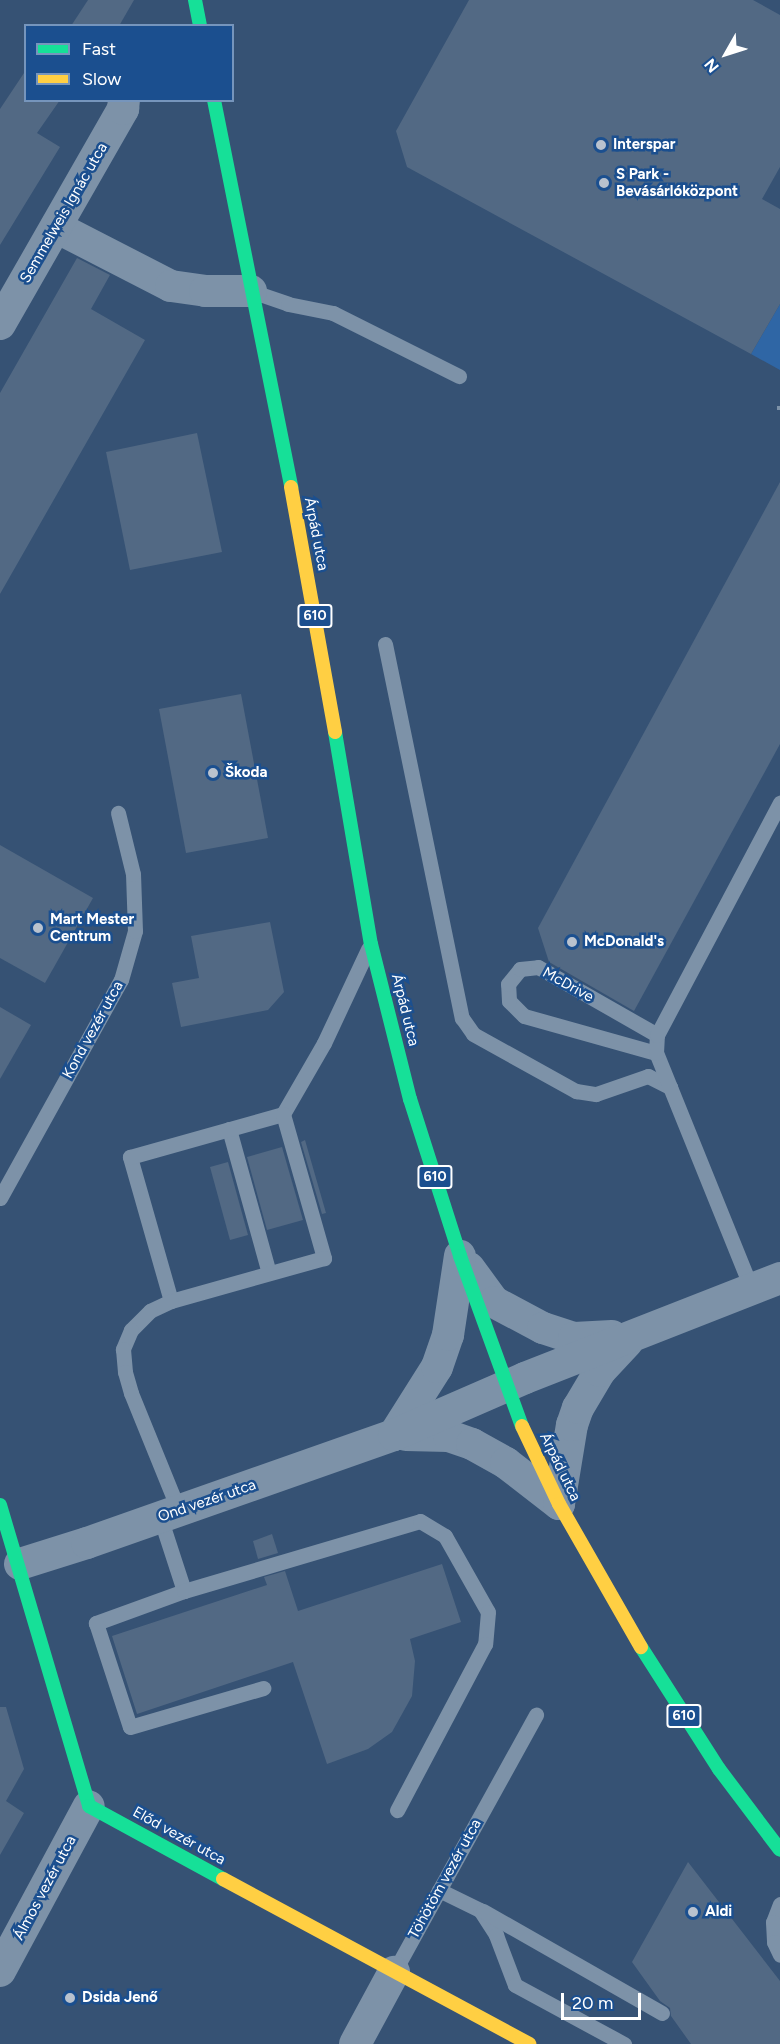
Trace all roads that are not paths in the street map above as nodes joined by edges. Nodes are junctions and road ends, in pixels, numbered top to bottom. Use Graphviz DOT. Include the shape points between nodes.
graph roads {
  1 [pos="195,0"];
  2 [pos="200,24"];
  3 [pos="124,102"];
  4 [pos="214,102"];
  5 [pos="56,227"];
  6 [pos="252,291"];
  7 [pos="0,324"];
  8 [pos="459,376"];
  9 [pos="386,644"];
  10 [pos="780,803"];
  11 [pos="118,813"];
  12 [pos="370,944"];
  13 [pos="657,1035"];
  14 [pos="656,1053"];
  15 [pos="670,1087"];
  16 [pos="283,1114"];
  17 [pos="229,1129"];
  18 [pos="0,1198"];
  19 [pos="460,1256"];
  20 [pos="270,1273"];
  21 [pos="766,1284"];
  22 [pos="171,1301"];
  23 [pos="634,1335"];
  24 [pos="506,1387"];
  25 [pos="394,1435"];
  26 [pos="559,1504"];
  27 [pos="0,1505"];
  28 [pos="169,1514"];
  29 [pos="10,1567"];
  30 [pos="184,1591"];
  31 [pos="263,1688"];
  32 [pos="536,1715"];
  33 [pos="89,1806"];
  34 [pos="397,1810"];
  35 [pos="780,1850"];
  36 [pos="439,1890"];
  37 [pos="780,1904"];
  38 [pos="480,1910"];
  39 [pos="780,1955"];
  40 [pos="0,1971"];
  41 [pos="394,1972"];
  42 [pos="662,2013"];
  43 [pos="355,2044"];
  44 [pos="529,2044"];
  45 [pos="624,2044"];
  1 -- 2 [label="main road"];
  3 -- 5 [label="street, Semmelweis Ignác utca"];
  4 -- 6 [label="main road, Árpád utca / 610"];
  5 -- 6 [label="street" via="171,286"];
  5 -- 7 [label="street, Semmelweis Ignác utca"];
  6 -- 8 [label="lane" via="288,304 333,313"];
  6 -- 12 [label="main road, Árpád utca / 610" via="304,554"];
  9 -- 15 [label="lane" via="462,1018 473,1034 576,1091 596,1094 648,1076"];
  10 -- 13 [label="lane"];
  11 -- 18 [label="lane, Kond vezér utca" via="133,874 135,931 121,980"];
  12 -- 16 [label="lane" via="324,1043"];
  12 -- 19 [label="main road, Árpád utca / 610" via="410,1099"];
  13 -- 14 [label="lane"];
  13 -- 14 [label="lane, McDrive" via="538,967 520,969 508,984 509,1001 524,1016"];
  14 -- 15 [label="lane"];
  15 -- 21 [label="lane"];
  16 -- 17 [label="lane"];
  16 -- 20 [label="lane" via="324,1258"];
  17 -- 20 [label="lane"];
  17 -- 22 [label="lane" via="130,1157"];
  19 -- 23 [label="street" via="494,1302 543,1328 574,1338"];
  19 -- 24 [label="main road, Árpád utca / 610"];
  19 -- 25 [label="street" via="448,1335 437,1368"];
  20 -- 22 [label="lane"];
  21 -- 23 [label="street, Ond vezér utca"];
  22 -- 28 [label="lane" via="150,1311 131,1330 123,1349 125,1372"];
  23 -- 24 [label="street, Ond vezér utca"];
  23 -- 26 [label="street" via="600,1371 578,1408"];
  24 -- 25 [label="street, Ond vezér utca"];
  24 -- 26 [label="main road, Árpád utca / 610"];
  25 -- 26 [label="street, Ond vezér utca" via="449,1436 472,1444 506,1463"];
  25 -- 28 [label="street, Ond vezér utca"];
  26 -- 35 [label="main road, Árpád utca / 610" via="650,1663 719,1769"];
  27 -- 29 [label="main road"];
  28 -- 29 [label="street, Ond vezér utca"];
  28 -- 30 [label="lane"];
  29 -- 33 [label="main road"];
  30 -- 31 [label="lane" via="96,1623 130,1727"];
  30 -- 34 [label="lane" via="420,1521 444,1536 488,1612 485,1644"];
  32 -- 36 [label="lane, Töhötöm vezér utca"];
  33 -- 40 [label="street, Álmos vezér utca"];
  33 -- 41 [label="main road, Előd vezér utca"];
  36 -- 38 [label="lane"];
  36 -- 41 [label="lane, Töhötöm vezér utca"];
  37 -- 39 [label="lane" via="773,1922 774,1942"];
  38 -- 42 [label="lane"];
  38 -- 45 [label="lane" via="496,1935 515,1985"];
  41 -- 43 [label="street, Töhötöm vezér utca"];
  41 -- 44 [label="main road, Előd vezér utca"];
}
